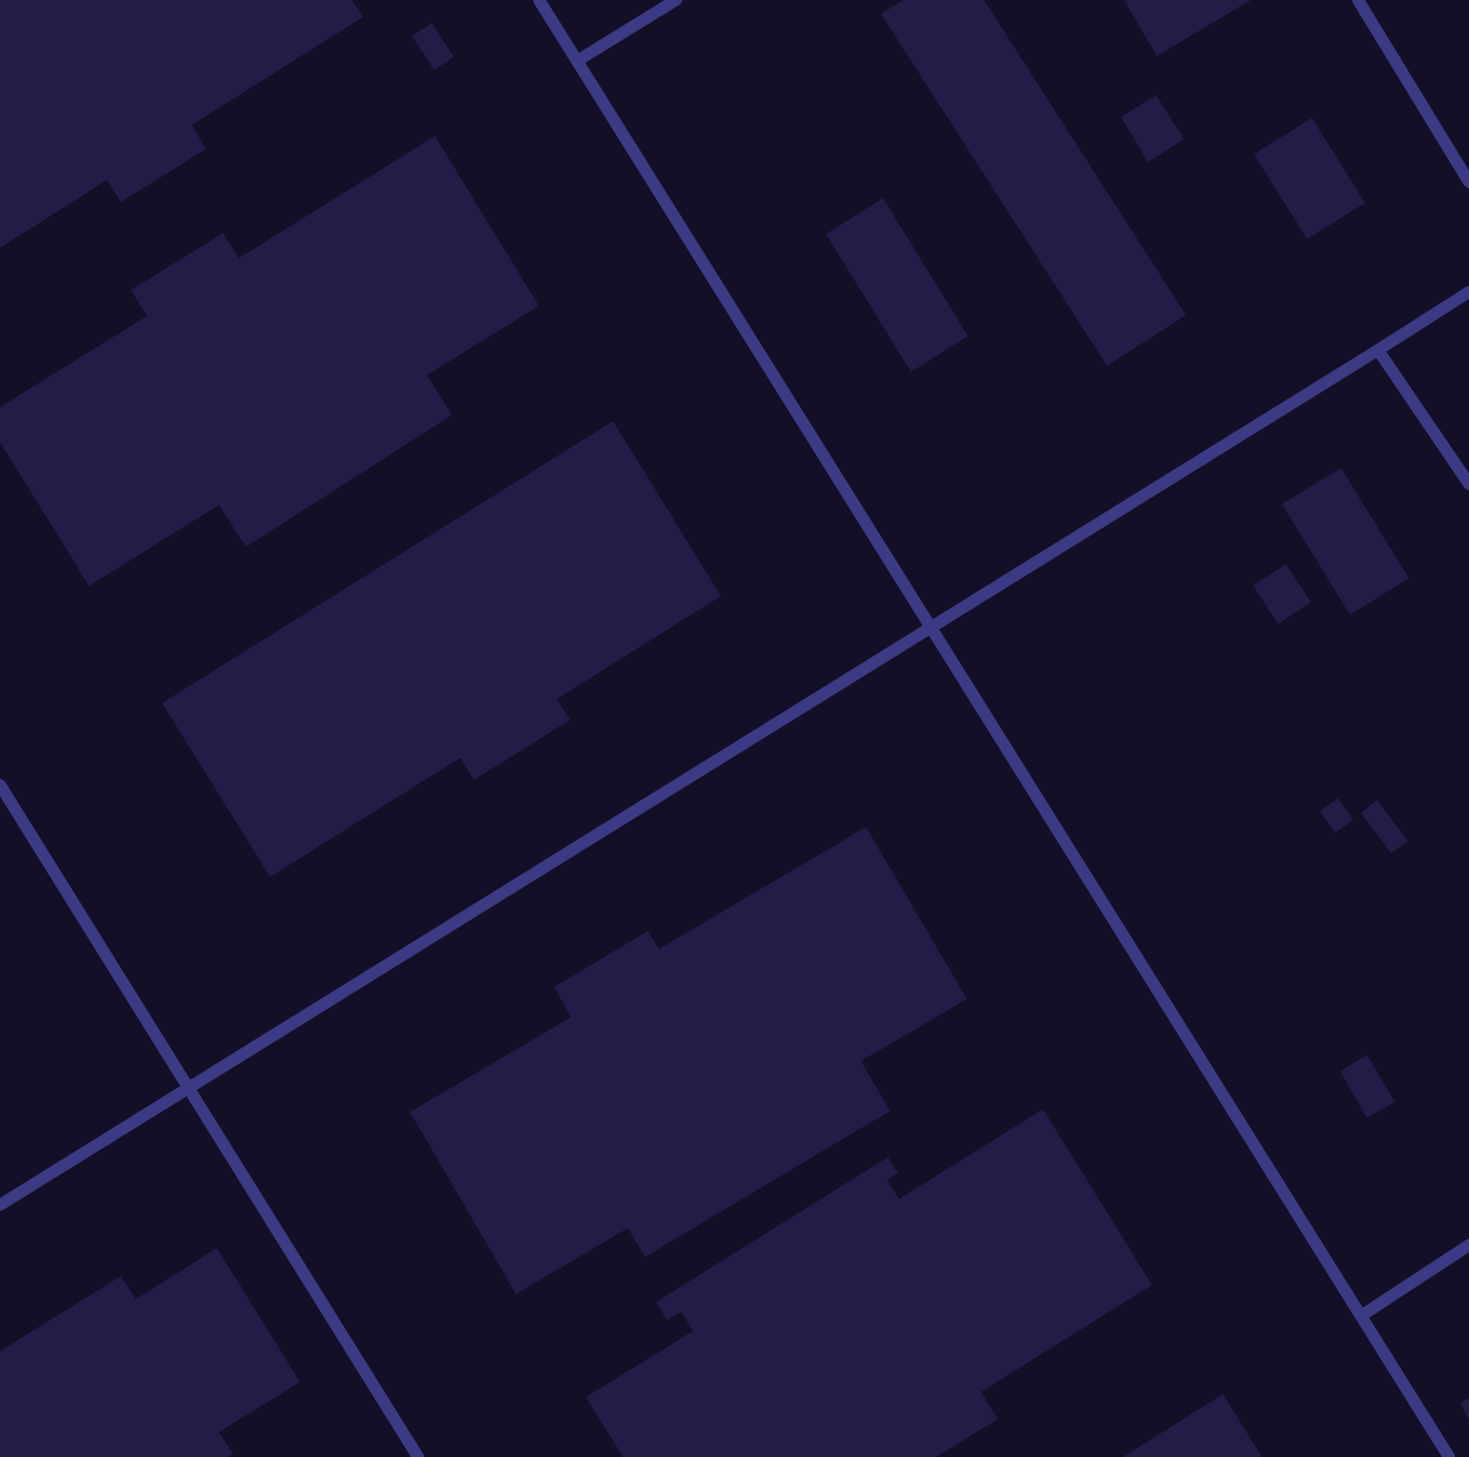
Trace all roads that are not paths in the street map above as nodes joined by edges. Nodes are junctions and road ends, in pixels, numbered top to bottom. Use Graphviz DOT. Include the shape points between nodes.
graph roads {
  1 [pos="540,0"];
  2 [pos="676,0"];
  3 [pos="1358,0"];
  4 [pos="578,61"];
  5 [pos="1469,182"];
  6 [pos="1469,292"];
  7 [pos="1378,350"];
  8 [pos="1469,484"];
  9 [pos="932,627"];
  10 [pos="0,785"];
  11 [pos="189,1088"];
  12 [pos="0,1205"];
  13 [pos="1469,1245"];
  14 [pos="1361,1316"];
  15 [pos="418,1457"];
  16 [pos="1449,1457"];
  1 -- 4 [label="lane"];
  2 -- 4 [label="lane"];
  3 -- 5 [label="lane"];
  4 -- 9 [label="lane"];
  6 -- 7 [label="lane"];
  7 -- 8 [label="lane"];
  7 -- 9 [label="lane"];
  9 -- 11 [label="lane"];
  9 -- 14 [label="lane"];
  10 -- 11 [label="lane"];
  11 -- 12 [label="lane"];
  11 -- 15 [label="lane"];
  13 -- 14 [label="lane"];
  14 -- 16 [label="lane"];
}
